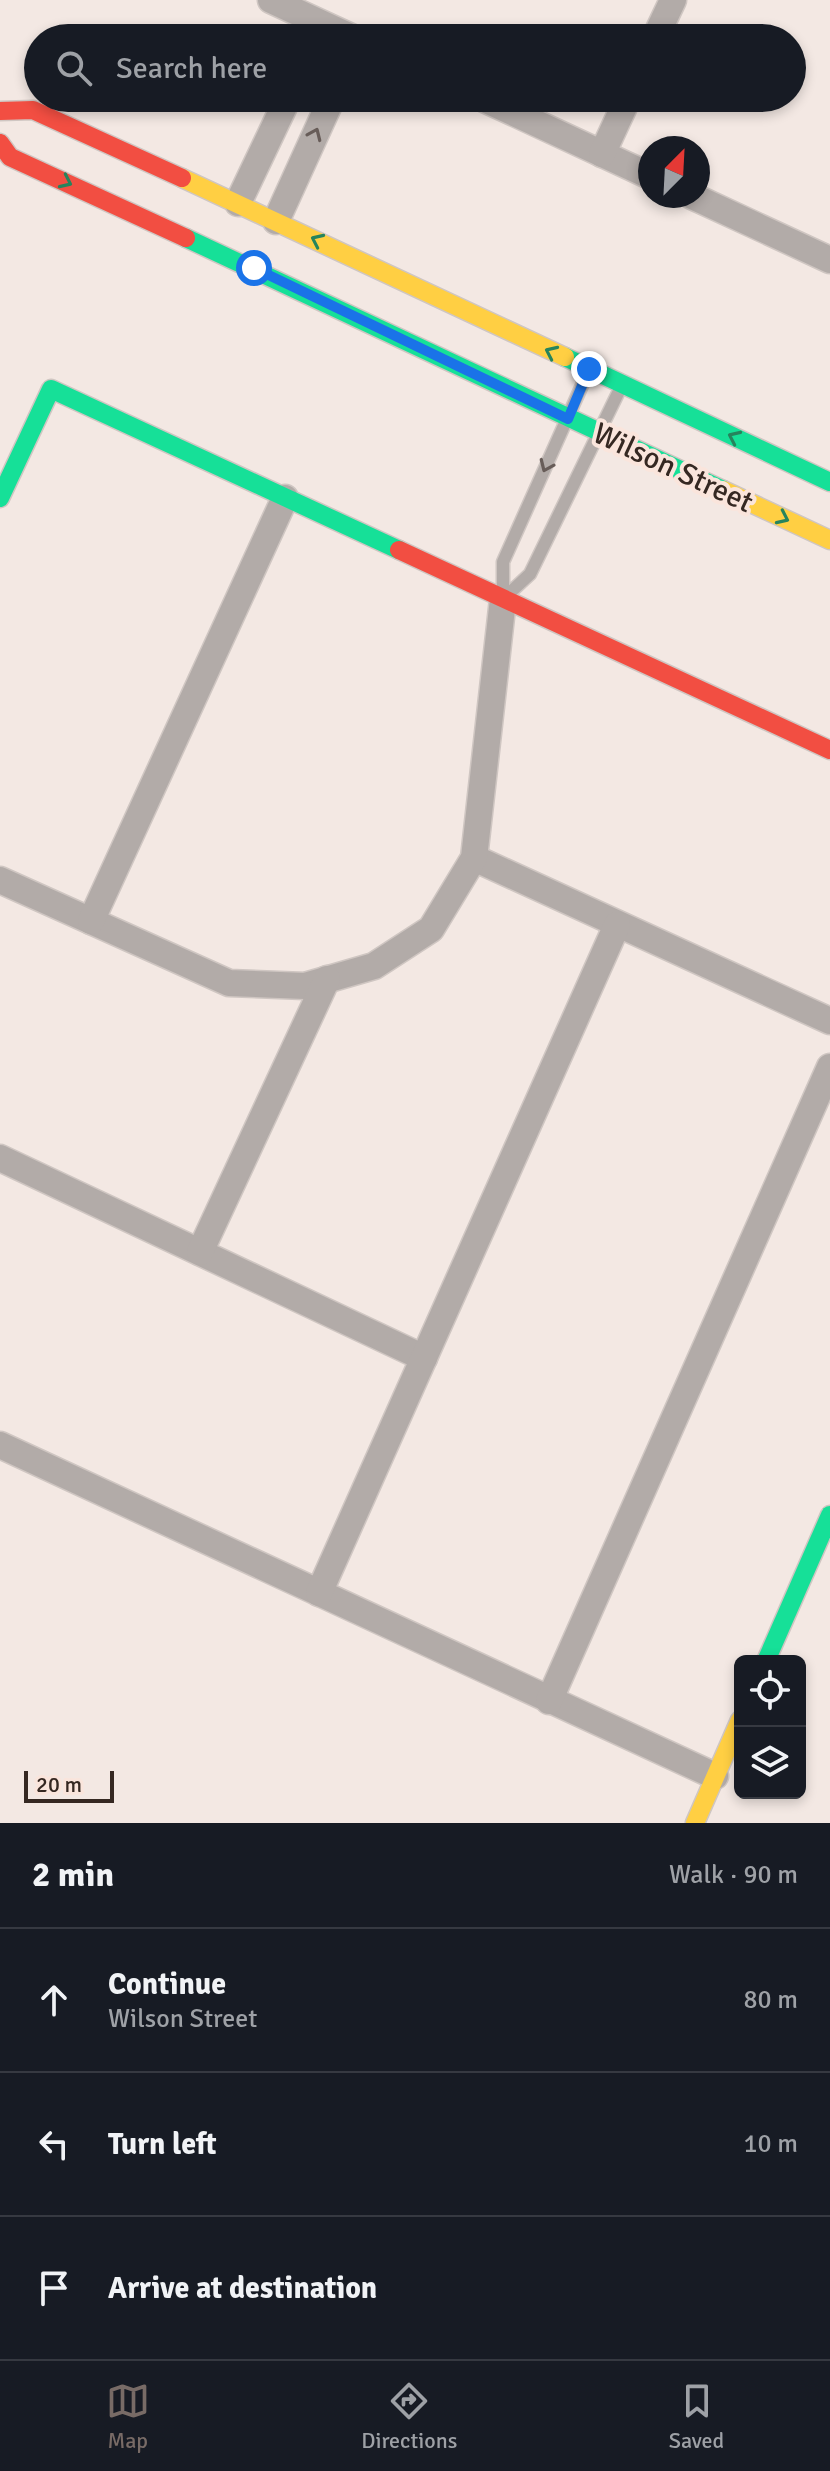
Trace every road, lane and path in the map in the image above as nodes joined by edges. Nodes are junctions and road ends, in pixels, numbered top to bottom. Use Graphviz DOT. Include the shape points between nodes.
graph roads {
  1 [pos="271,0"];
  2 [pos="673,0"];
  3 [pos="309,24"];
  4 [pos="662,24"];
  5 [pos="24,110"];
  6 [pos="0,111"];
  7 [pos="37,112"];
  8 [pos="281,112"];
  9 [pos="326,112"];
  10 [pos="512,112"];
  11 [pos="622,112"];
  12 [pos="0,143"];
  13 [pos="602,154"];
  14 [pos="638,170"];
  15 [pos="238,203"];
  16 [pos="710,204"];
  17 [pos="276,221"];
  18 [pos="830,260"];
  19 [pos="589,369"];
  20 [pos="622,385"];
  21 [pos="568,419"];
  22 [pos="598,434"];
  23 [pos="830,482"];
  24 [pos="0,498"];
  25 [pos="285,498"];
  26 [pos="830,540"];
  27 [pos="503,599"];
  28 [pos="830,750"];
  29 [pos="474,858"];
  30 [pos="0,880"];
  31 [pos="91,921"];
  32 [pos="617,925"];
  33 [pos="327,979"];
  34 [pos="830,1021"];
  35 [pos="830,1067"];
  36 [pos="0,1158"];
  37 [pos="200,1252"];
  38 [pos="424,1358"];
  39 [pos="0,1445"];
  40 [pos="830,1515"];
  41 [pos="319,1593"];
  42 [pos="769,1655"];
  43 [pos="549,1701"];
  44 [pos="737,1727"];
  45 [pos="715,1776"];
  46 [pos="695,1823"];
  1 -- 3 [label="street"];
  2 -- 4 [label="street"];
  5 -- 6 [label="street, Wilson Street"];
  7 -- 15 [label="street, Wilson Street"];
  8 -- 15 [label="street"];
  17 -- 9 [label="street, one-way"];
  10 -- 13 [label="street"];
  11 -- 13 [label="street"];
  12 -- 21 [label="street, Wilson Street, one-way" via="10,157"];
  13 -- 14 [label="street"];
  15 -- 17 [label="street, Wilson Street"];
  16 -- 18 [label="street"];
  19 -- 17 [label="street, Wilson Street, one-way"];
  19 -- 20 [label="street, Wilson Street"];
  19 -- 21 [label="lane"];
  20 -- 22 [label="lane"];
  23 -- 20 [label="street, Wilson Street, one-way"];
  21 -- 22 [label="street, Wilson Street"];
  21 -- 27 [label="lane, one-way" via="503,562"];
  22 -- 26 [label="street, Wilson Street, one-way"];
  22 -- 27 [label="lane" via="530,574"];
  24 -- 25 [label="street" via="51,389"];
  25 -- 27 [label="street"];
  25 -- 31 [label="street"];
  27 -- 28 [label="street"];
  27 -- 29 [label="street"];
  29 -- 32 [label="street"];
  29 -- 33 [label="street" via="431,929 374,966"];
  30 -- 31 [label="street"];
  31 -- 33 [label="street" via="229,983 305,986"];
  32 -- 34 [label="street"];
  32 -- 38 [label="street"];
  33 -- 37 [label="street"];
  35 -- 43 [label="street"];
  36 -- 37 [label="street"];
  37 -- 38 [label="street"];
  38 -- 41 [label="street"];
  39 -- 41 [label="street"];
  40 -- 42 [label="street"];
  41 -- 43 [label="street"];
  43 -- 45 [label="street"];
  44 -- 45 [label="street"];
  45 -- 46 [label="street"];
}
